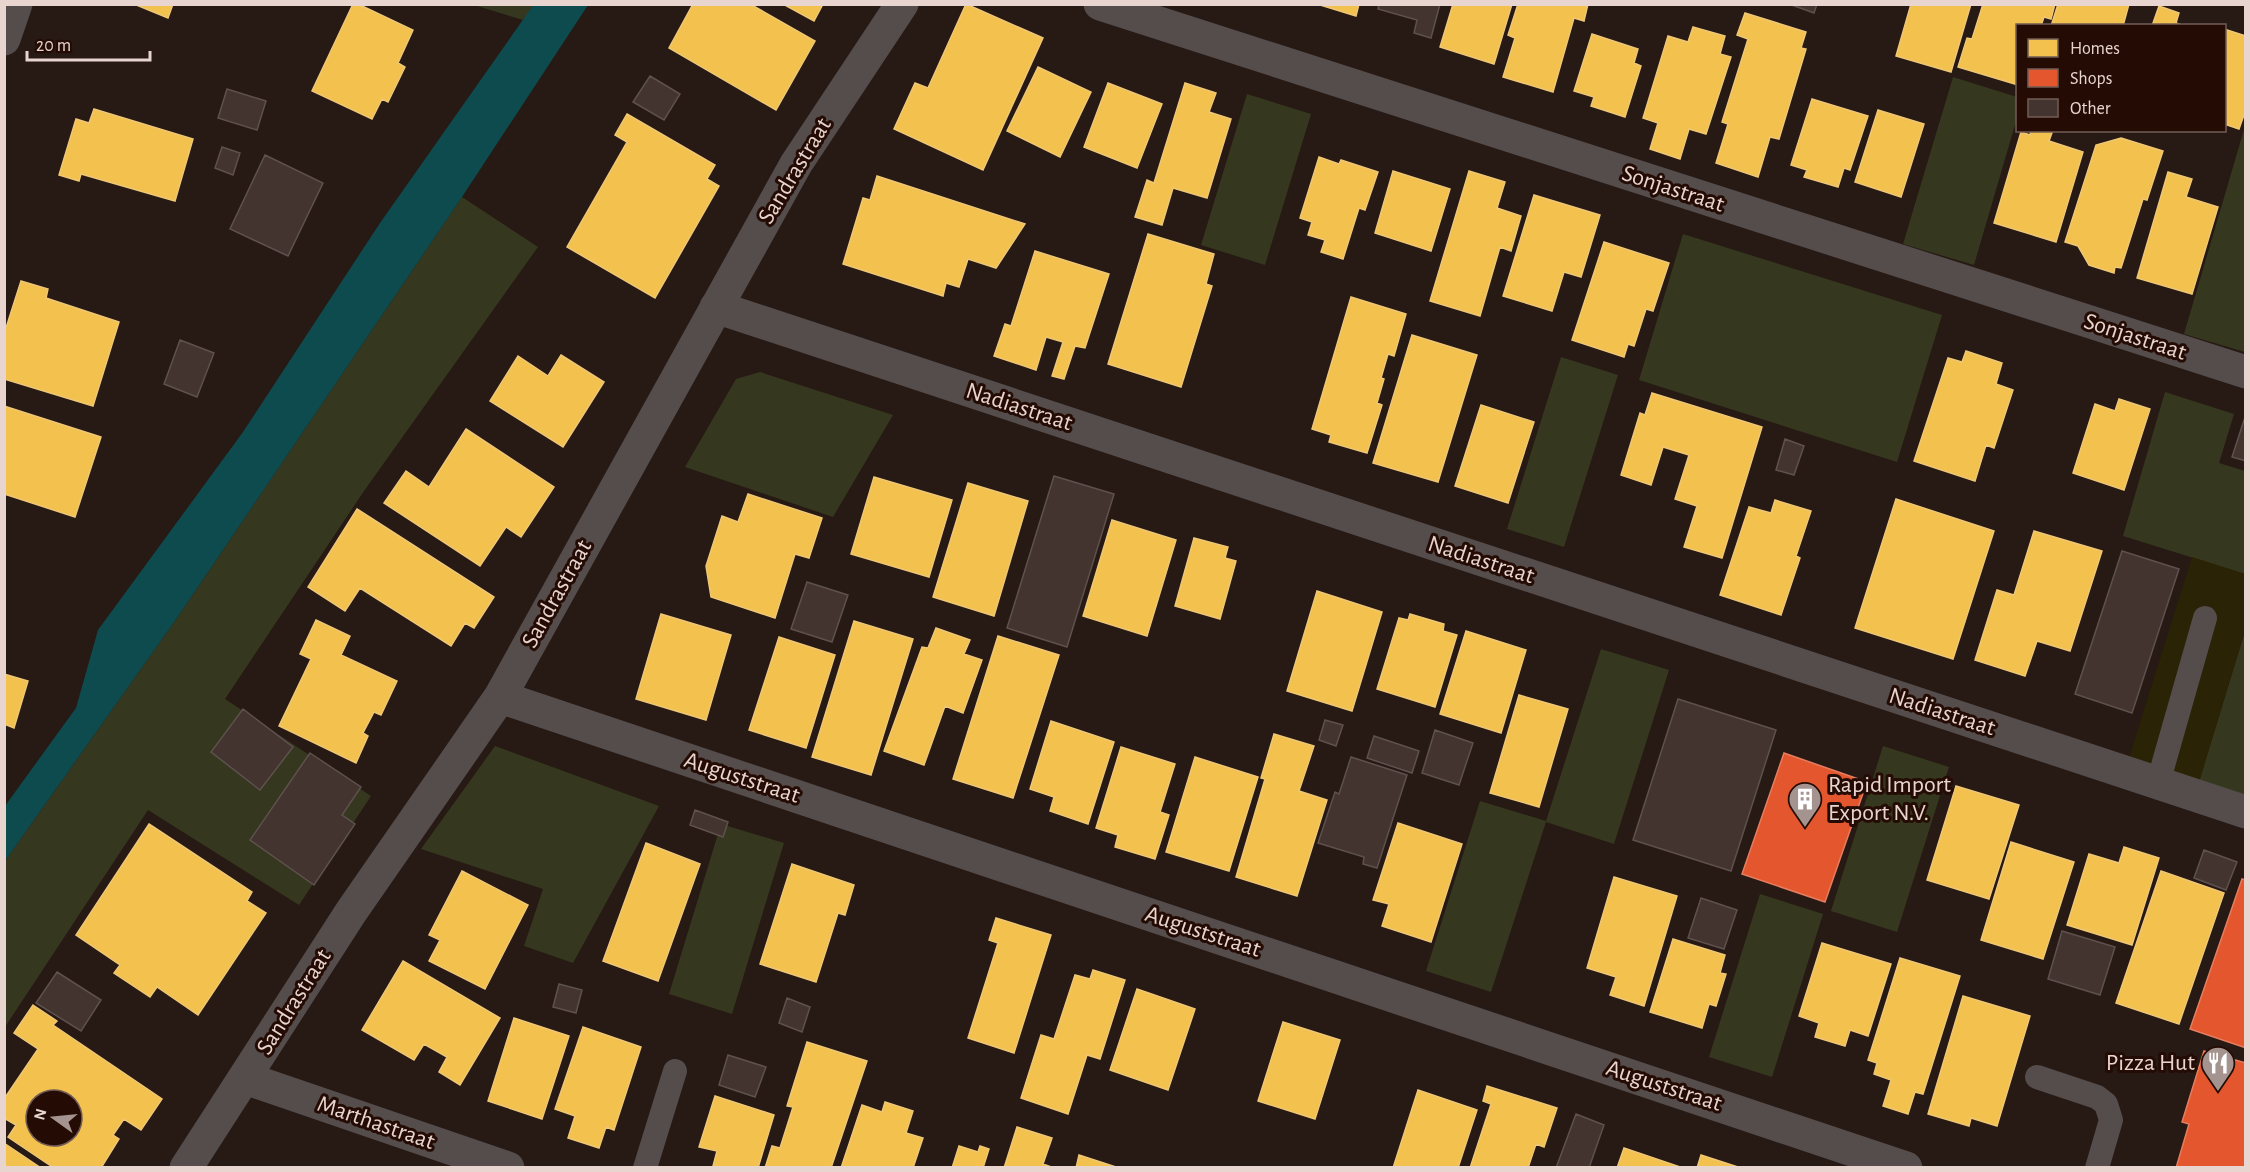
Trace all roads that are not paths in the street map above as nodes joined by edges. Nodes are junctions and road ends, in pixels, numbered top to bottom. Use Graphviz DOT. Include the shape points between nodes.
graph roads {
  1 [pos="16,4"];
  2 [pos="902,4"];
  3 [pos="1100,4"];
  4 [pos="4,39"];
  5 [pos="716,307"];
  6 [pos="2246,372"];
  7 [pos="2205,618"];
  8 [pos="500,697"];
  9 [pos="2158,783"];
  10 [pos="2246,812"];
  11 [pos="675,1071"];
  12 [pos="2037,1077"];
  13 [pos="245,1078"];
  14 [pos="186,1167"];
  15 [pos="508,1167"];
  16 [pos="645,1167"];
  17 [pos="1906,1167"];
  18 [pos="2097,1167"];
  1 -- 4 [label="street"];
  2 -- 5 [label="street, Sandrastraat" via="796,164"];
  3 -- 6 [label="street, Sonjastraat"];
  5 -- 8 [label="street, Sandrastraat"];
  5 -- 9 [label="street, Nadiastraat"];
  7 -- 9 [label="lane"];
  8 -- 13 [label="street, Sandrastraat" via="351,912"];
  8 -- 17 [label="street, Auguststraat"];
  9 -- 10 [label="street, Nadiastraat"];
  11 -- 16 [label="lane"];
  12 -- 18 [label="lane" via="2097,1097 2106,1104 2111,1120"];
  13 -- 14 [label="street, Sandrastraat"];
  13 -- 15 [label="street, Marthastraat"];
}
